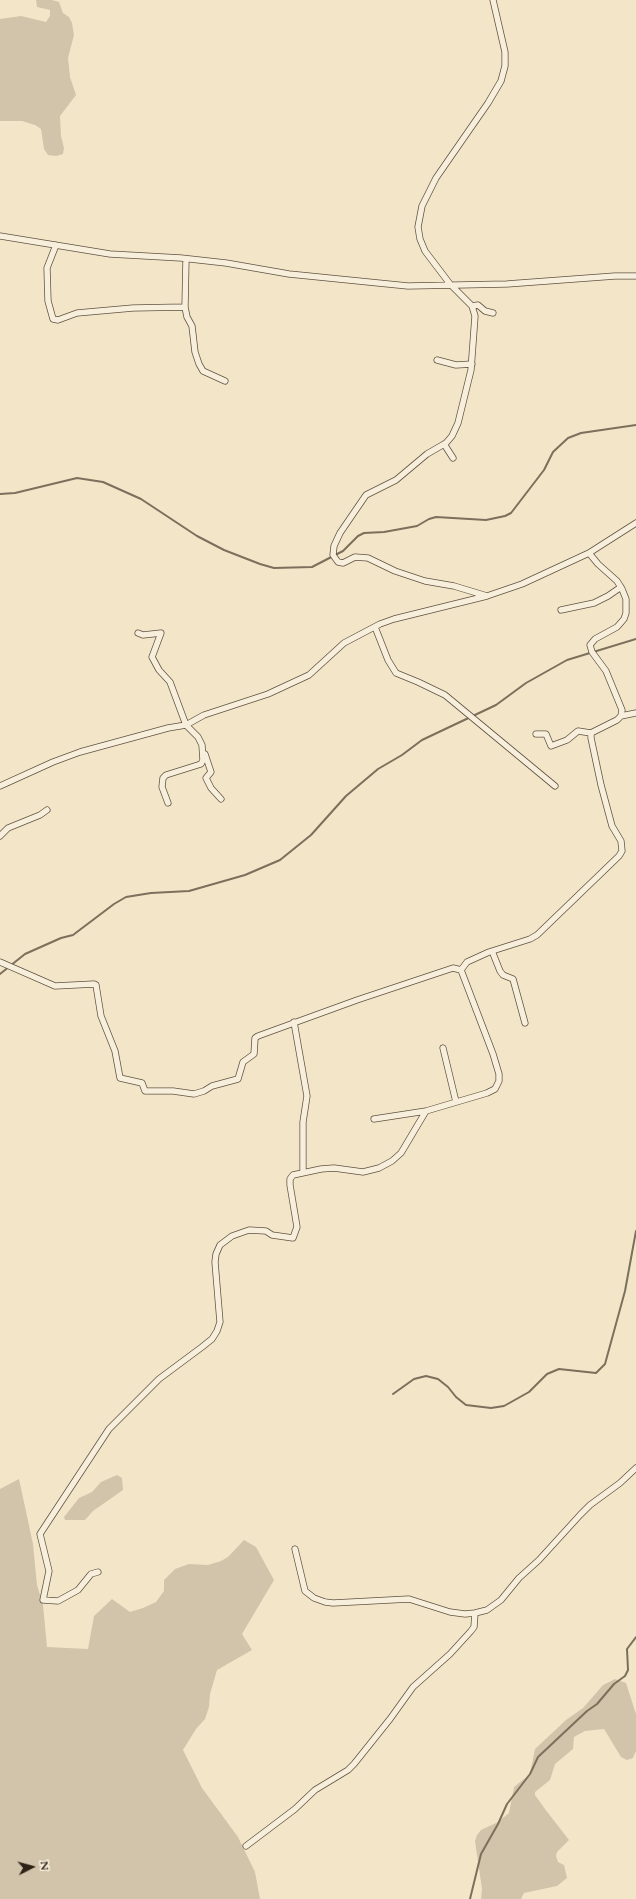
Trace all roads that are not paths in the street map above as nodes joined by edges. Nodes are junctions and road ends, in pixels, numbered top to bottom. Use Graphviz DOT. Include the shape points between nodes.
graph roads {
  1 [pos="493,0"];
  2 [pos="0,236"];
  3 [pos="56,245"];
  4 [pos="186,258"];
  5 [pos="636,276"];
  6 [pos="450,284"];
  7 [pos="472,306"];
  8 [pos="185,307"];
  9 [pos="493,313"];
  10 [pos="437,360"];
  11 [pos="472,364"];
  12 [pos="225,381"];
  13 [pos="444,444"];
  14 [pos="453,458"];
  15 [pos="636,523"];
  16 [pos="589,553"];
  17 [pos="621,587"];
  18 [pos="487,596"];
  19 [pos="561,610"];
  20 [pos="375,627"];
  21 [pos="138,633"];
  22 [pos="636,714"];
  23 [pos="621,716"];
  24 [pos="186,725"];
  25 [pos="591,733"];
  26 [pos="536,734"];
  27 [pos="202,744"];
  28 [pos="0,786"];
  29 [pos="555,786"];
  30 [pos="221,799"];
  31 [pos="168,802"];
  32 [pos="47,810"];
  33 [pos="0,836"];
  34 [pos="492,951"];
  35 [pos="0,962"];
  36 [pos="461,970"];
  37 [pos="294,1022"];
  38 [pos="525,1023"];
  39 [pos="444,1048"];
  40 [pos="456,1102"];
  41 [pos="426,1111"];
  42 [pos="374,1119"];
  43 [pos="302,1172"];
  44 [pos="636,1468"];
  45 [pos="295,1549"];
  46 [pos="98,1572"];
  47 [pos="475,1614"];
  48 [pos="246,1846"];
  1 -- 6 [label="street" via="506,52 501,81 436,178 419,216 420,239"];
  2 -- 3 [label="street"];
  3 -- 4 [label="street" via="131,257"];
  3 -- 8 [label="street" via="47,268 48,301 52,319 58,320 77,313"];
  4 -- 6 [label="street" via="289,274 364,282 408,286"];
  4 -- 8 [label="street"];
  5 -- 6 [label="street" via="507,284"];
  6 -- 7 [label="street"];
  7 -- 9 [label="street" via="478,305"];
  7 -- 11 [label="street" via="475,316"];
  8 -- 12 [label="street" via="201,368 206,373"];
  10 -- 11 [label="street" via="456,365"];
  11 -- 13 [label="street" via="458,423 452,436"];
  13 -- 14 [label="street"];
  13 -- 18 [label="street" via="426,454 396,480 366,495 340,533 333,555 338,562 343,563 355,557 368,558 425,581"];
  15 -- 16 [label="street"];
  16 -- 17 [label="street"];
  16 -- 18 [label="street" via="522,584"];
  17 -- 19 [label="street" via="603,600"];
  17 -- 23 [label="street" via="626,600 624,619 617,627 595,639 590,645 606,671 621,704"];
  18 -- 20 [label="street" via="394,619"];
  20 -- 24 [label="street" via="344,643 304,678"];
  20 -- 29 [label="street" via="396,673 445,695"];
  21 -- 24 [label="street" via="161,633 152,657 170,682"];
  22 -- 23 [label="street"];
  23 -- 25 [label="street"];
  24 -- 27 [label="street"];
  24 -- 28 [label="street" via="80,752"];
  25 -- 26 [label="street" via="578,731 567,740 551,746 546,734"];
  25 -- 34 [label="street" via="601,785 612,826 621,841 622,851 537,935"];
  27 -- 30 [label="street" via="210,771 206,778"];
  27 -- 31 [label="street" via="201,764 163,778 162,787"];
  32 -- 33 [label="street" via="8,828"];
  34 -- 36 [label="street" via="467,962"];
  34 -- 38 [label="street" via="500,971 512,979"];
  35 -- 37 [label="street" via="55,986 96,985 101,1016 115,1051 120,1078 142,1083 145,1091 149,1092 173,1091 194,1094 212,1086 236,1081 240,1078 243,1062 254,1054 255,1038"];
  36 -- 37 [label="street" via="453,968"];
  36 -- 40 [label="street" via="499,1074 495,1089"];
  37 -- 43 [label="street" via="307,1096 303,1122"];
  39 -- 40 [label="street"];
  40 -- 41 [label="street"];
  41 -- 42 [label="street"];
  41 -- 43 [label="street" via="401,1153 387,1165 363,1172 334,1168"];
  43 -- 46 [label="street" via="290,1179 297,1227 293,1238 272,1235 266,1231 249,1230 232,1236 220,1245 215,1262 220,1322 217,1331 207,1343 159,1379 109,1429 42,1530 41,1540 49,1571 43,1600 58,1601 78,1590 91,1574"];
  44 -- 47 [label="street" via="620,1484 590,1505 539,1560 518,1578 501,1600 487,1610"];
  45 -- 47 [label="street" via="305,1591 325,1602 410,1599 450,1612"];
  47 -- 48 [label="street" via="474,1627 471,1631 413,1687 354,1764 315,1790 295,1809"];
}
